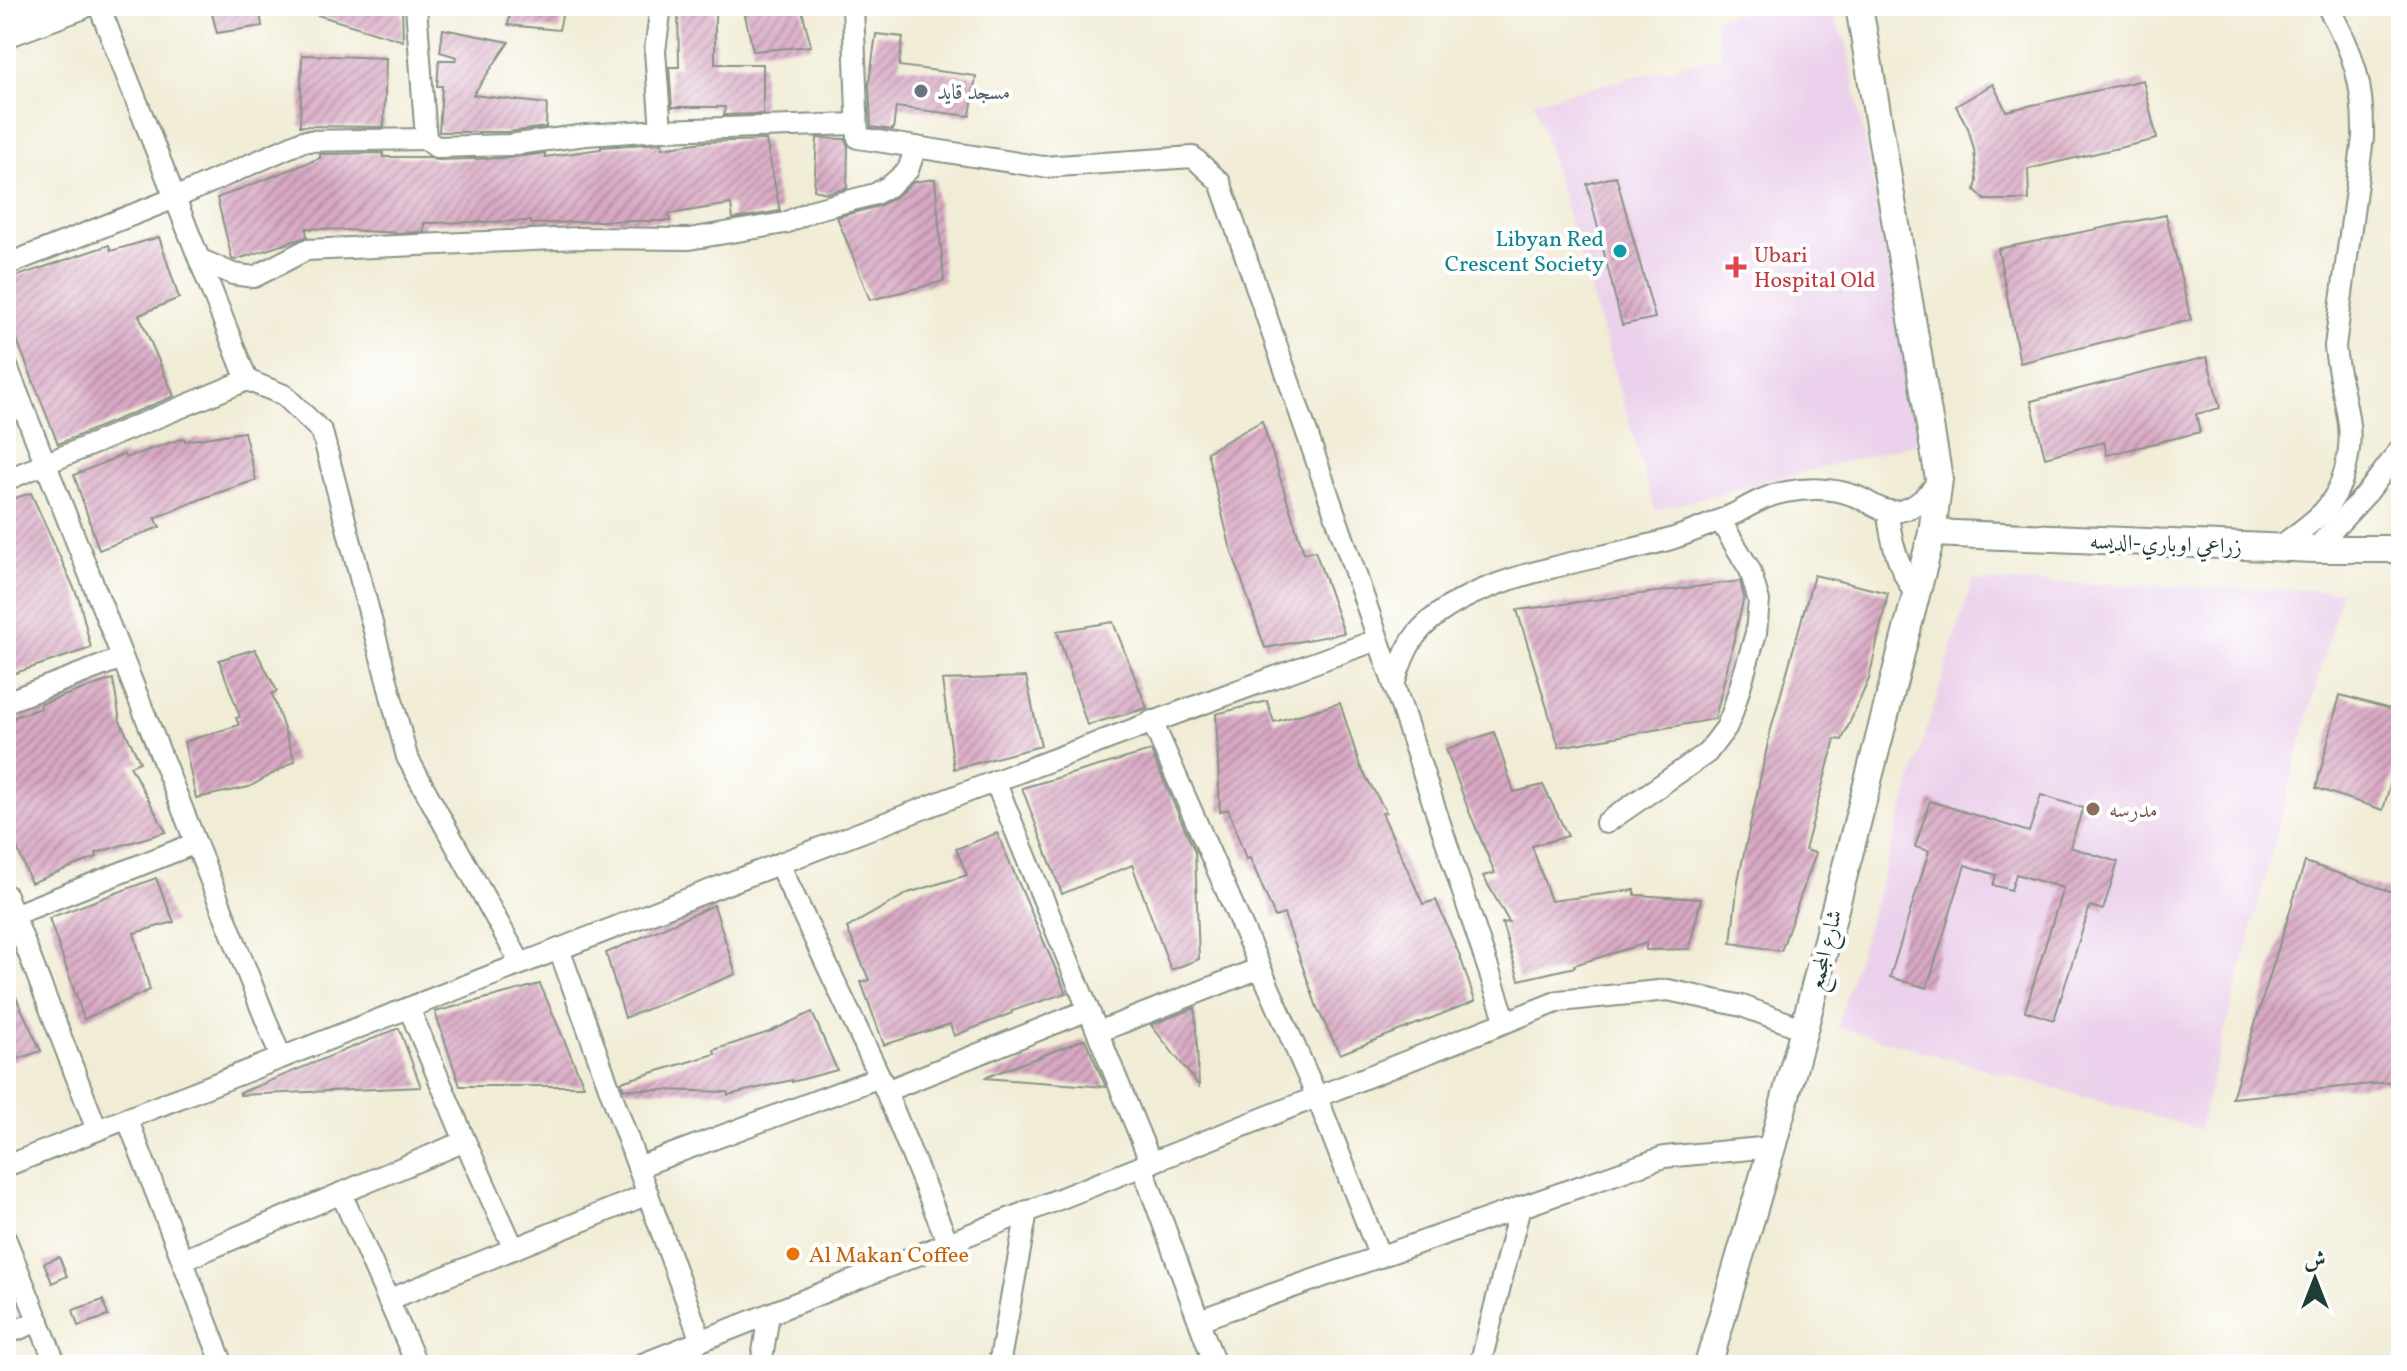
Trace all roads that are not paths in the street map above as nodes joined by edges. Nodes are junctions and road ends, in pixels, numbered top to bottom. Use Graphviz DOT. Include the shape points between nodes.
graph roads {
  1 [pos="19,6"];
  2 [pos="81,6"];
  3 [pos="99,6"];
  4 [pos="416,6"];
  5 [pos="661,6"];
  6 [pos="853,6"];
  7 [pos="2327,6"];
  8 [pos="1865,8"];
  9 [pos="6,11"];
  10 [pos="6,34"];
  11 [pos="857,124"];
  12 [pos="661,130"];
  13 [pos="426,139"];
  14 [pos="916,147"];
  15 [pos="175,198"];
  16 [pos="199,259"];
  17 [pos="6,265"];
  18 [pos="6,364"];
  19 [pos="247,380"];
  20 [pos="2401,448"];
  21 [pos="46,464"];
  22 [pos="1939,479"];
  23 [pos="6,480"];
  24 [pos="1888,511"];
  25 [pos="1720,520"];
  26 [pos="1932,533"];
  27 [pos="2279,547"];
  28 [pos="2315,549"];
  29 [pos="2401,549"];
  30 [pos="1915,594"];
  31 [pos="1377,640"];
  32 [pos="122,658"];
  33 [pos="1394,685"];
  34 [pos="6,702"];
  35 [pos="1152,721"];
  36 [pos="995,781"];
  37 [pos="1606,823"];
  38 [pos="196,843"];
  39 [pos="779,864"];
  40 [pos="6,895"];
  41 [pos="10,916"];
  42 [pos="559,949"];
  43 [pos="521,964"];
  44 [pos="1260,968"];
  45 [pos="409,1008"];
  46 [pos="1088,1010"];
  47 [pos="1506,1022"];
  48 [pos="1804,1029"];
  49 [pos="1098,1032"];
  50 [pos="281,1058"];
  51 [pos="883,1084"];
  52 [pos="1317,1097"];
  53 [pos="127,1118"];
  54 [pos="97,1130"];
  55 [pos="465,1141"];
  56 [pos="1772,1147"];
  57 [pos="1146,1164"];
  58 [pos="6,1166"];
  59 [pos="638,1167"];
  60 [pos="341,1193"];
  61 [pos="648,1194"];
  62 [pos="1520,1207"];
  63 [pos="1027,1211"];
  64 [pos="6,1240"];
  65 [pos="948,1243"];
  66 [pos="514,1249"];
  67 [pos="1380,1257"];
  68 [pos="183,1260"];
  69 [pos="388,1300"];
  70 [pos="769,1314"];
  71 [pos="1199,1320"];
  72 [pos="39,1321"];
  73 [pos="6,1334"];
  74 [pos="701,1341"];
  75 [pos="221,1364"];
  76 [pos="56,1365"];
  77 [pos="417,1365"];
  78 [pos="640,1365"];
  79 [pos="761,1365"];
  80 [pos="999,1365"];
  81 [pos="1215,1365"];
  82 [pos="1480,1365"];
  83 [pos="1708,1365"];
  1 -- 9 [label="street"];
  2 -- 10 [label="street"];
  3 -- 15 [label="street"];
  4 -- 13 [label="street"];
  5 -- 12 [label="street" via="655,51"];
  6 -- 11 [label="street"];
  7 -- 27 [label="street" via="2356,65 2364,114 2335,346 2349,449 2345,471 2325,510"];
  8 -- 22 [label="street, شارع المجمع"];
  11 -- 12 [label="street"];
  11 -- 14 [label="street" via="858,138"];
  12 -- 13 [label="street" via="509,145 436,147"];
  13 -- 15 [label="street" via="303,141"];
  14 -- 16 [label="street" via="908,170 875,194 785,223 689,239 578,238 306,250 254,277"];
  14 -- 31 [label="street" via="1043,167 1193,157 1220,182"];
  15 -- 16 [label="street"];
  15 -- 17 [label="street"];
  16 -- 19 [label="street"];
  18 -- 21 [label="street"];
  19 -- 21 [label="street"];
  19 -- 43 [label="street" via="284,395 322,432 407,757"];
  20 -- 28 [label="street"];
  21 -- 23 [label="street"];
  21 -- 32 [label="street"];
  22 -- 24 [label="street" via="1924,499"];
  22 -- 26 [label="street, شارع المجمع"];
  24 -- 25 [label="street" via="1852,495 1807,489 1762,499"];
  24 -- 30 [label="street" via="1893,547"];
  25 -- 33 [label="street" via="1674,538 1529,575 1457,602 1415,636"];
  25 -- 37 [label="street" via="1750,570 1759,601 1756,633 1732,714 1707,753"];
  26 -- 27 [label="street, زراعي اوباري-الديسه"];
  26 -- 30 [label="street, شارع المجمع"];
  27 -- 28 [label="street, زراعي اوباري-الديسه"];
  28 -- 29 [label="street, زراعي اوباري-الديسه"];
  30 -- 48 [label="street, شارع المجمع"];
  31 -- 33 [label="street"];
  31 -- 35 [label="street"];
  32 -- 34 [label="street"];
  32 -- 38 [label="street"];
  33 -- 47 [label="street"];
  35 -- 36 [label="street"];
  35 -- 44 [label="street"];
  36 -- 39 [label="street"];
  36 -- 46 [label="street"];
  38 -- 41 [label="street"];
  38 -- 50 [label="street"];
  39 -- 42 [label="street"];
  39 -- 51 [label="street"];
  40 -- 41 [label="street"];
  41 -- 54 [label="street"];
  42 -- 43 [label="street"];
  42 -- 59 [label="street"];
  43 -- 45 [label="street"];
  44 -- 49 [label="street"];
  44 -- 52 [label="street"];
  45 -- 50 [label="street"];
  45 -- 55 [label="street"];
  46 -- 49 [label="street"];
  46 -- 51 [label="street"];
  47 -- 48 [label="street" via="1559,1001 1668,990 1742,1006"];
  47 -- 52 [label="street"];
  48 -- 56 [label="street, شارع المجمع"];
  49 -- 57 [label="street"];
  50 -- 53 [label="street"];
  51 -- 59 [label="street"];
  51 -- 65 [label="street"];
  52 -- 57 [label="street"];
  52 -- 67 [label="street"];
  53 -- 54 [label="street"];
  53 -- 68 [label="street"];
  54 -- 58 [label="street"];
  55 -- 60 [label="street"];
  55 -- 66 [label="street"];
  56 -- 62 [label="street" via="1664,1157"];
  56 -- 83 [label="street, شارع المجمع"];
  57 -- 63 [label="street"];
  57 -- 71 [label="street"];
  59 -- 61 [label="street"];
  60 -- 68 [label="street"];
  60 -- 69 [label="street"];
  61 -- 66 [label="street"];
  61 -- 74 [label="street"];
  62 -- 67 [label="street"];
  62 -- 82 [label="street"];
  63 -- 65 [label="street"];
  63 -- 80 [label="street"];
  64 -- 72 [label="street"];
  65 -- 70 [label="street"];
  66 -- 69 [label="street"];
  67 -- 71 [label="street"];
  68 -- 75 [label="street"];
  69 -- 77 [label="street"];
  70 -- 74 [label="street"];
  70 -- 79 [label="street"];
  71 -- 81 [label="street"];
  72 -- 73 [label="street"];
  72 -- 76 [label="street"];
  74 -- 78 [label="street"];
}
